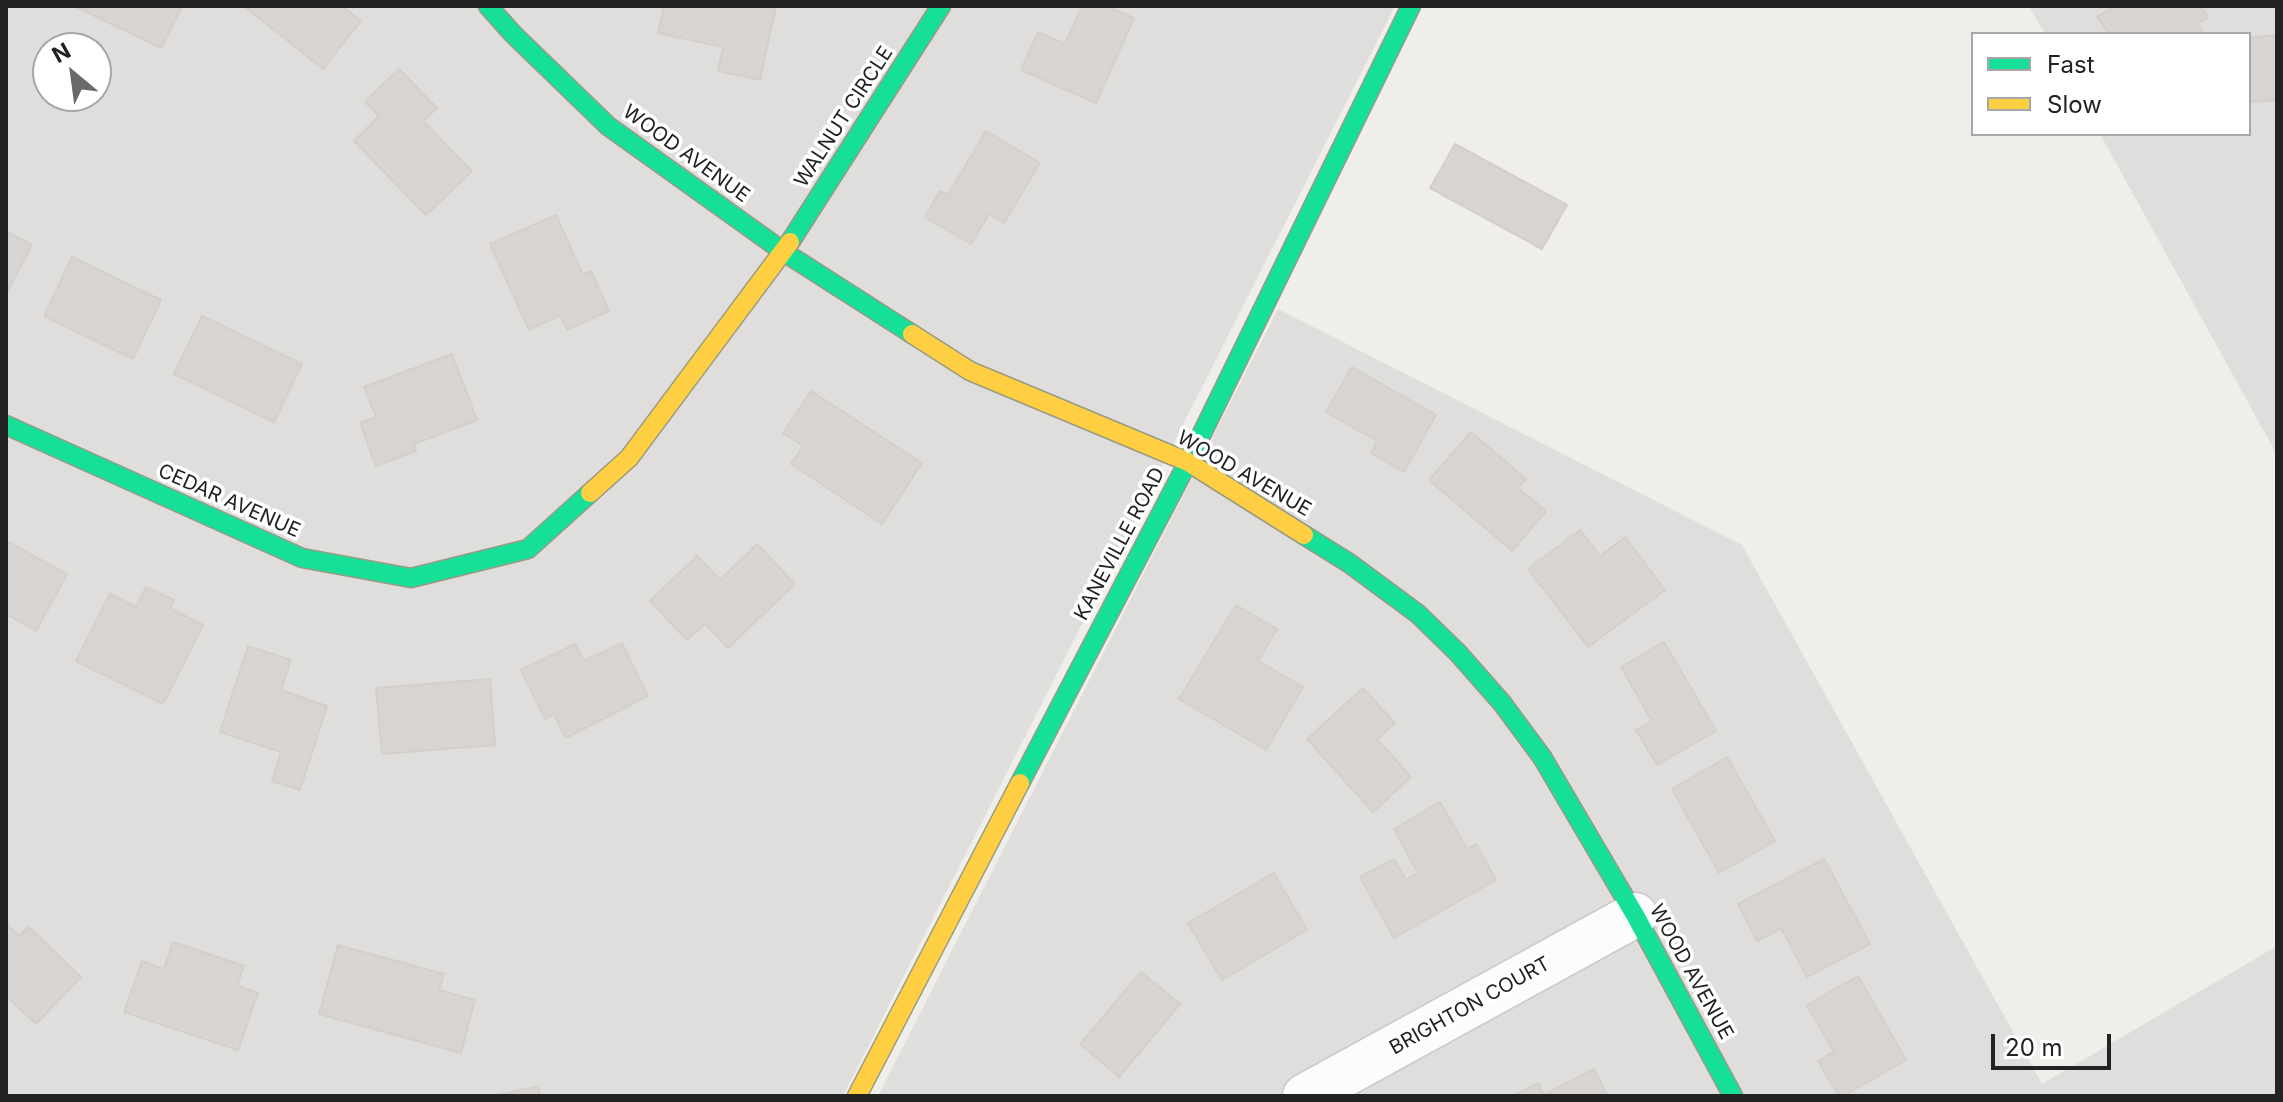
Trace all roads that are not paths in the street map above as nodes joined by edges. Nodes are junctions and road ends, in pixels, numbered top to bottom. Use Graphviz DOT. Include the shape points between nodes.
graph roads {
  1 [pos="488,6"];
  2 [pos="941,6"];
  3 [pos="1411,6"];
  4 [pos="784,252"];
  5 [pos="6,425"];
  6 [pos="1188,462"];
  7 [pos="1635,915"];
  8 [pos="857,1096"];
  9 [pos="1305,1096"];
  10 [pos="1733,1096"];
  1 -- 4 [label="street, WOOD AVENUE" via="608,126"];
  2 -- 4 [label="street, WALNUT CIRCLE"];
  3 -- 6 [label="street, KANEVILLE ROAD"];
  4 -- 5 [label="street, CEDAR AVENUE" via="629,458 528,549 411,578 302,558"];
  4 -- 6 [label="street, WOOD AVENUE" via="970,371"];
  6 -- 7 [label="street, WOOD AVENUE" via="1349,563 1418,614 1458,653 1542,757"];
  6 -- 8 [label="street, KANEVILLE ROAD"];
  7 -- 9 [label="street, BRIGHTON COURT"];
  7 -- 10 [label="street, WOOD AVENUE"];
}
